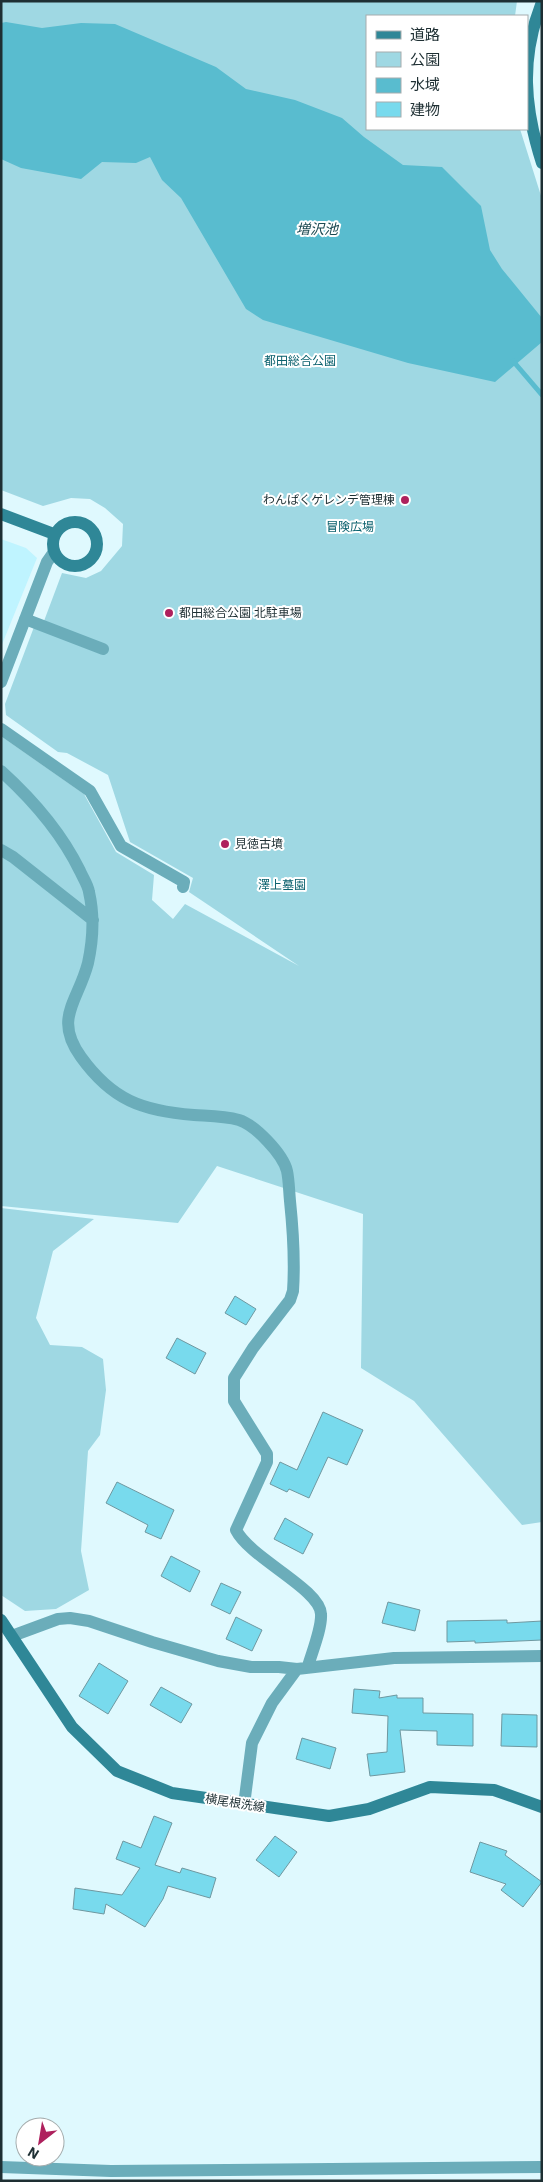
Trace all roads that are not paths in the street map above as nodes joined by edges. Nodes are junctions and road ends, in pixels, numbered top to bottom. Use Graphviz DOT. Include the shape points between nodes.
graph roads {
  1 [pos="542,2"];
  2 [pos="528,65"];
  3 [pos="528,94"];
  4 [pos="542,163"];
  5 [pos="1,514"];
  6 [pos="54,534"];
  7 [pos="54,552"];
  8 [pos="25,619"];
  9 [pos="103,649"];
  10 [pos="1,682"];
  11 [pos="1,730"];
  12 [pos="1,771"];
  13 [pos="1,850"];
  14 [pos="183,887"];
  15 [pos="93,920"];
  16 [pos="1,1620"];
  17 [pos="12,1636"];
  18 [pos="542,1656"];
  19 [pos="303,1668"];
  20 [pos="244,1805"];
  21 [pos="542,1807"];
  22 [pos="1,2167"];
  23 [pos="542,2167"];
  1 -- 2 [label="main road" via="534,24"];
  3 -- 4 [label="main road" via="529,116"];
  5 -- 6 [label="main road"];
  6 -- 7 [label="main road"];
  6 -- 7 [label="main road" via="68,523 82,523 94,532 97,546 91,560 78,566 64,563"];
  7 -- 8 [label="street"];
  8 -- 9 [label="street"];
  8 -- 10 [label="street"];
  11 -- 14 [label="street" via="90,791 122,846 184,882"];
  12 -- 15 [label="street" via="42,813 74,858 89,890"];
  13 -- 15 [label="street"];
  15 -- 19 [label="street" via="88,962 67,1021 70,1039 86,1063 114,1093 139,1106 168,1113 232,1119 254,1128 287,1169 292,1219 293,1291 290,1300 234,1378 234,1401 267,1454 267,1462 236,1530 250,1548 319,1605 321,1619"];
  16 -- 17 [label="main road, 横尾根洗線"];
  17 -- 19 [label="street" via="58,1619 70,1618 218,1661 251,1667"];
  17 -- 20 [label="main road, 横尾根洗線" via="72,1727 117,1771 172,1793"];
  18 -- 19 [label="street" via="394,1658"];
  19 -- 20 [label="street" via="272,1702 252,1743"];
  20 -- 21 [label="main road, 横尾根洗線" via="328,1816 369,1809 430,1787 494,1790"];
  22 -- 23 [label="street" via="111,2171"];
}
